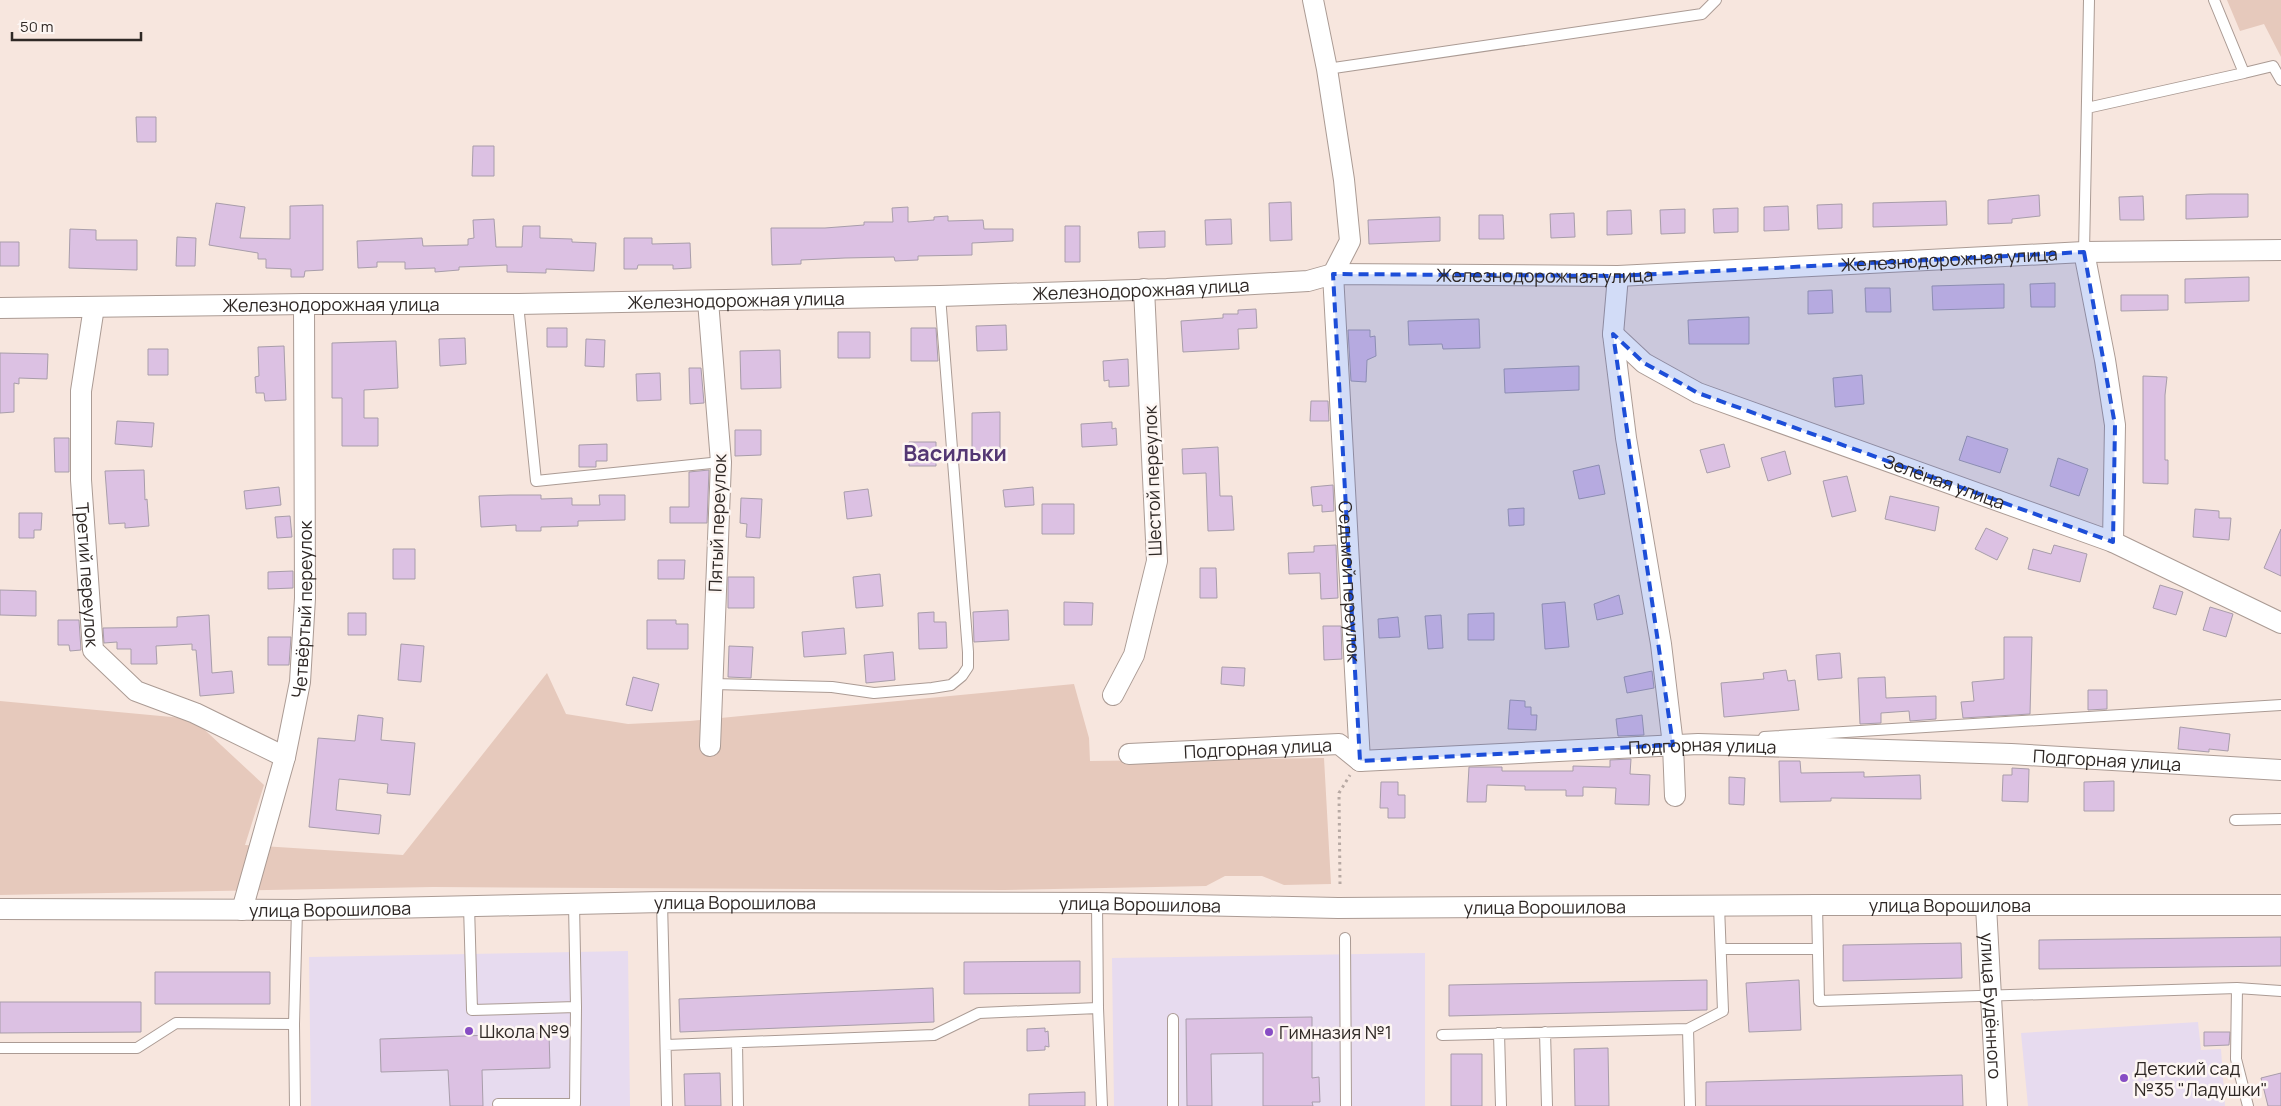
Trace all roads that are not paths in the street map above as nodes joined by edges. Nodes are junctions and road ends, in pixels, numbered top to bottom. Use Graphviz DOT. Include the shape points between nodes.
graph roads {
  1 [pos="1313,0"];
  2 [pos="1716,0"];
  3 [pos="2089,0"];
  4 [pos="2214,0"];
  5 [pos="1327,69"];
  6 [pos="2244,73"];
  7 [pos="2281,80"];
  8 [pos="2086,108"];
  9 [pos="2281,250"];
  10 [pos="2084,252"];
  11 [pos="1333,274"];
  12 [pos="1618,276"];
  13 [pos="1144,289"];
  14 [pos="940,296"];
  15 [pos="708,301"];
  16 [pos="304,304"];
  17 [pos="518,304"];
  18 [pos="94,307"];
  19 [pos="0,308"];
  20 [pos="1613,334"];
  21 [pos="721,462"];
  22 [pos="2113,542"];
  23 [pos="2281,623"];
  24 [pos="713,684"];
  25 [pos="1113,695"];
  26 [pos="2281,705"];
  27 [pos="1674,745"];
  28 [pos="710,746"];
  29 [pos="1523,752"];
  30 [pos="1129,754"];
  31 [pos="285,757"];
  32 [pos="1360,760"];
  33 [pos="2281,770"];
  34 [pos="1675,796"];
  35 [pos="2281,819"];
  36 [pos="2235,820"];
  37 [pos="662,902"];
  38 [pos="1097,903"];
  39 [pos="574,904"];
  40 [pos="1817,905"];
  41 [pos="2281,905"];
  42 [pos="469,906"];
  43 [pos="1719,906"];
  44 [pos="1986,906"];
  45 [pos="0,909"];
  46 [pos="242,910"];
  47 [pos="297,910"];
  48 [pos="1345,938"];
  49 [pos="1722,949"];
  50 [pos="1818,949"];
  51 [pos="2237,988"];
  52 [pos="2281,990"];
  53 [pos="1990,995"];
  54 [pos="576,1007"];
  55 [pos="1098,1008"];
  56 [pos="1173,1019"];
  57 [pos="294,1024"];
  58 [pos="1688,1029"];
  59 [pos="1546,1032"];
  60 [pos="1498,1033"];
  61 [pos="1442,1034"];
  62 [pos="737,1042"];
  63 [pos="666,1045"];
  64 [pos="0,1048"];
  65 [pos="498,1104"];
  66 [pos="295,1106"];
  67 [pos="667,1106"];
  68 [pos="738,1106"];
  69 [pos="1102,1106"];
  70 [pos="1173,1106"];
  71 [pos="1346,1106"];
  72 [pos="1501,1106"];
  73 [pos="1547,1106"];
  74 [pos="1690,1106"];
  75 [pos="1997,1106"];
  76 [pos="2248,1106"];
  1 -- 5 [label="street"];
  2 -- 5 [label="lane" via="1702,14"];
  3 -- 8 [label="lane"];
  4 -- 6 [label="lane"];
  5 -- 11 [label="street" via="1350,241"];
  6 -- 7 [label="lane" via="2273,66"];
  6 -- 8 [label="lane"];
  8 -- 10 [label="lane"];
  9 -- 10 [label="street, Железнодорожная улица"];
  10 -- 12 [label="street, Железнодорожная улица"];
  10 -- 22 [label="street" via="2106,360 2115,426"];
  11 -- 12 [label="street, Железнодорожная улица"];
  11 -- 13 [label="street, Железнодорожная улица" via="1308,281"];
  11 -- 32 [label="street, Седьмой переулок"];
  12 -- 20 [label="street"];
  13 -- 14 [label="street, Железнодорожная улица"];
  13 -- 25 [label="street, Шестой переулок" via="1157,561 1134,655"];
  14 -- 15 [label="street, Железнодорожная улица"];
  14 -- 24 [label="lane" via="968,667 951,685 874,693 832,687"];
  15 -- 17 [label="street, Железнодорожная улица"];
  15 -- 21 [label="street, Пятый переулок"];
  16 -- 17 [label="street, Железнодорожная улица"];
  16 -- 18 [label="street, Железнодорожная улица"];
  16 -- 31 [label="street, Четвёртый переулок" via="305,598 300,682"];
  17 -- 21 [label="lane" via="536,481"];
  18 -- 19 [label="street, Железнодорожная улица"];
  18 -- 31 [label="street, Третий переулок" via="81,391 81,480 93,650 136,691 195,713"];
  20 -- 22 [label="street, Зелёная улица" via="1644,363 1698,393"];
  20 -- 27 [label="street"];
  21 -- 24 [label="street, Пятый переулок"];
  22 -- 23 [label="street, Зелёная улица"];
  24 -- 28 [label="street, Пятый переулок"];
  26 -- 29 [label="lane"];
  27 -- 29 [label="street, Подгорная улица"];
  27 -- 33 [label="street, Подгорная улица" via="2011,754"];
  27 -- 34 [label="street"];
  29 -- 32 [label="street, Подгорная улица"];
  30 -- 32 [label="street, Подгорная улица" via="1339,744"];
  31 -- 46 [label="street, Четвёртый переулок"];
  35 -- 36 [label="lane"];
  37 -- 38 [label="street, улица Ворошилова"];
  37 -- 39 [label="street, улица Ворошилова"];
  37 -- 63 [label="lane"];
  38 -- 43 [label="street, улица Ворошилова" via="1338,908"];
  38 -- 55 [label="lane"];
  39 -- 42 [label="street, улица Ворошилова"];
  39 -- 54 [label="lane"];
  40 -- 43 [label="street, улица Ворошилова"];
  40 -- 44 [label="street, улица Ворошилова"];
  40 -- 50 [label="lane"];
  41 -- 44 [label="street, улица Ворошилова"];
  42 -- 47 [label="street, улица Ворошилова"];
  42 -- 54 [label="lane" via="472,1010"];
  43 -- 49 [label="lane"];
  44 -- 53 [label="street, улица Будённого"];
  45 -- 46 [label="street, улица Ворошилова"];
  46 -- 47 [label="street, улица Ворошилова"];
  47 -- 57 [label="lane"];
  48 -- 71 [label="lane"];
  49 -- 50 [label="lane"];
  49 -- 58 [label="lane" via="1723,1011"];
  50 -- 53 [label="lane" via="1819,1001"];
  51 -- 52 [label="lane"];
  51 -- 53 [label="lane"];
  51 -- 76 [label="lane" via="2236,1059"];
  53 -- 75 [label="street, улица Будённого"];
  54 -- 65 [label="lane" via="575,1104"];
  55 -- 62 [label="lane" via="979,1013 934,1035"];
  55 -- 69 [label="lane"];
  56 -- 70 [label="lane"];
  57 -- 64 [label="lane" via="176,1023 137,1048"];
  57 -- 66 [label="lane"];
  58 -- 59 [label="lane"];
  58 -- 74 [label="lane"];
  59 -- 60 [label="lane"];
  59 -- 73 [label="lane"];
  60 -- 61 [label="lane"];
  60 -- 72 [label="lane"];
  62 -- 63 [label="lane"];
  62 -- 68 [label="lane"];
  63 -- 67 [label="lane"];
}
